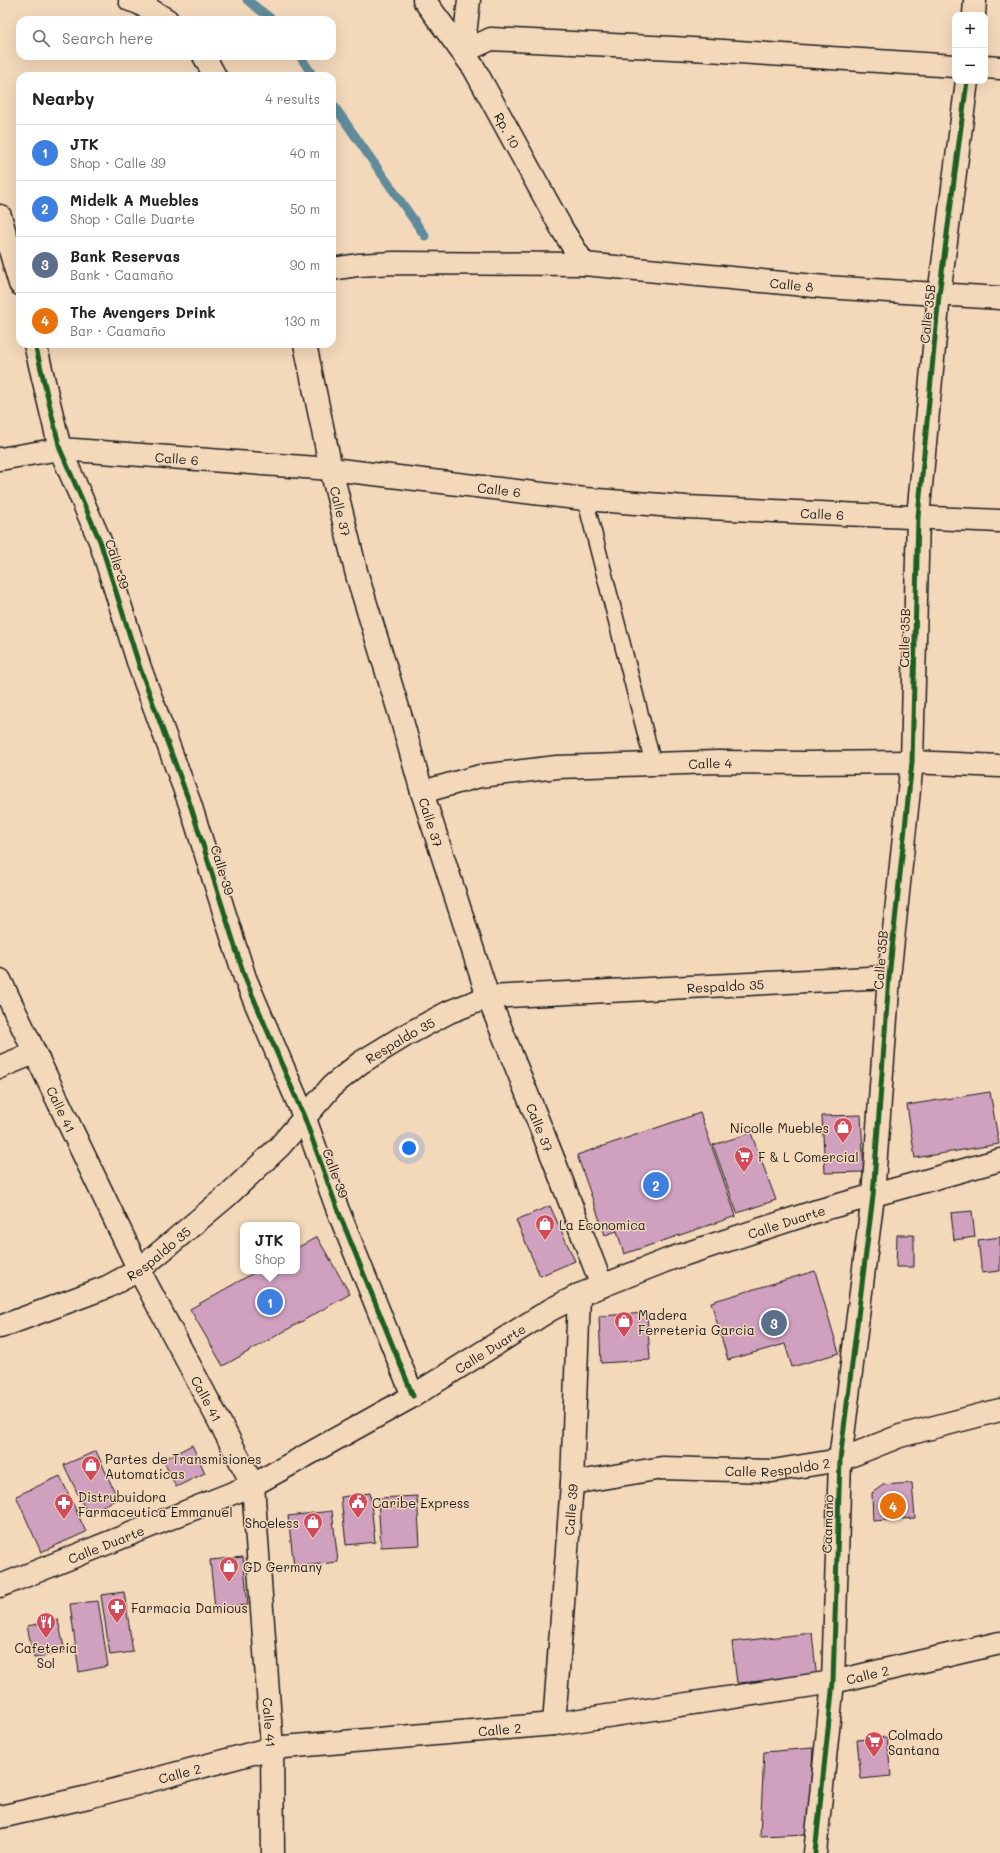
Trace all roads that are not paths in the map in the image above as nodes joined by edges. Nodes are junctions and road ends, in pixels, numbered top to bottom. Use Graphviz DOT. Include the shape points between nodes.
graph roads {
  1 [pos="130,0"];
  2 [pos="424,0"];
  3 [pos="469,0"];
  4 [pos="975,0"];
  5 [pos="974,12"];
  6 [pos="160,16"];
  7 [pos="463,52"];
  8 [pos="206,60"];
  9 [pos="952,66"];
  10 [pos="988,67"];
  11 [pos="1000,68"];
  12 [pos="213,72"];
  13 [pos="967,84"];
  14 [pos="0,216"];
  15 [pos="584,264"];
  16 [pos="336,268"];
  17 [pos="16,270"];
  18 [pos="940,295"];
  19 [pos="1000,298"];
  20 [pos="36,348"];
  21 [pos="306,348"];
  22 [pos="60,449"];
  23 [pos="0,459"];
  24 [pos="330,468"];
  25 [pos="585,499"];
  26 [pos="918,517"];
  27 [pos="1000,521"];
  28 [pos="912,762"];
  29 [pos="653,763"];
  30 [pos="1000,766"];
  31 [pos="422,792"];
  32 [pos="889,977"];
  33 [pos="0,980"];
  34 [pos="488,997"];
  35 [pos="34,1053"];
  36 [pos="0,1067"];
  37 [pos="305,1119"];
  38 [pos="1000,1160"];
  39 [pos="873,1196"];
  40 [pos="139,1270"];
  41 [pos="602,1286"];
  42 [pos="579,1295"];
  43 [pos="0,1327"];
  44 [pos="413,1396"];
  45 [pos="1000,1410"];
  46 [pos="840,1460"];
  47 [pos="572,1483"];
  48 [pos="253,1485"];
  49 [pos="0,1586"];
  50 [pos="1000,1643"];
  51 [pos="833,1682"];
  52 [pos="554,1724"];
  53 [pos="272,1748"];
  54 [pos="0,1817"];
  55 [pos="273,1853"];
  56 [pos="815,1853"];
  1 -- 6 [label="street"];
  2 -- 7 [label="street, Rp. 10"];
  3 -- 7 [label="street"];
  4 -- 5 [label="street"];
  7 -- 9 [label="street" via="492,39"];
  7 -- 15 [label="street, Rp. 10"];
  8 -- 12 [label="street"];
  10 -- 11 [label="street"];
  13 -- 18 [label="street, Calle 35B"];
  14 -- 17 [label="street"];
  15 -- 16 [label="street, Calle 8" via="394,263"];
  15 -- 18 [label="street, Calle 8" via="825,287"];
  18 -- 19 [label="street, Calle 8"];
  18 -- 26 [label="street, Calle 35B"];
  20 -- 22 [label="street, Calle 39"];
  21 -- 24 [label="street, Calle 37"];
  22 -- 23 [label="street, Calle 6"];
  22 -- 24 [label="street, Calle 6"];
  22 -- 37 [label="street, Calle 39" via="100,541 140,668 190,804 245,978"];
  24 -- 25 [label="street, Calle 6"];
  24 -- 31 [label="street, Calle 37" via="357,575"];
  25 -- 26 [label="street, Calle 6" via="686,507"];
  25 -- 29 [label="lane"];
  26 -- 27 [label="street, Calle 6"];
  26 -- 28 [label="street, Calle 35B"];
  28 -- 29 [label="street, Calle 4"];
  28 -- 30 [label="street, Calle 4"];
  28 -- 32 [label="street, Calle 35B"];
  29 -- 31 [label="street, Calle 4" via="557,767 480,776"];
  31 -- 34 [label="street, Calle 37"];
  32 -- 34 [label="street, Respaldo 35"];
  32 -- 39 [label="street, Calle 35B"];
  33 -- 35 [label="street, Calle 41"];
  34 -- 37 [label="street, Respaldo 35" via="449,1012 360,1062 332,1086"];
  34 -- 41 [label="street, Calle 37"];
  35 -- 36 [label="street"];
  35 -- 40 [label="street, Calle 41"];
  37 -- 40 [label="street, Respaldo 35" via="227,1196"];
  37 -- 44 [label="street, Calle 39"];
  38 -- 39 [label="street, Calle Duarte"];
  39 -- 41 [label="street, Calle Duarte" via="817,1211 670,1259"];
  39 -- 46 [label="street, Caamaño"];
  40 -- 43 [label="street, Respaldo 35" via="107,1287"];
  40 -- 48 [label="street, Calle 41"];
  41 -- 42 [label="street, Calle Duarte"];
  42 -- 44 [label="street, Calle Duarte" via="550,1310"];
  42 -- 47 [label="street, Calle 39"];
  44 -- 48 [label="street, Calle Duarte"];
  45 -- 46 [label="street, Calle Respaldo 2" via="900,1436"];
  46 -- 47 [label="street, Calle Respaldo 2" via="772,1470 662,1468"];
  46 -- 51 [label="street, Caamaño"];
  47 -- 52 [label="street, Calle 39"];
  48 -- 49 [label="street, Calle Duarte"];
  48 -- 53 [label="street, Calle 41"];
  50 -- 51 [label="street, Calle 2"];
  51 -- 52 [label="street, Calle 2"];
  51 -- 56 [label="street, Caamaño"];
  52 -- 53 [label="street, Calle 2"];
  53 -- 54 [label="street, Calle 2" via="88,1797"];
  53 -- 55 [label="street, Calle 41"];
}
